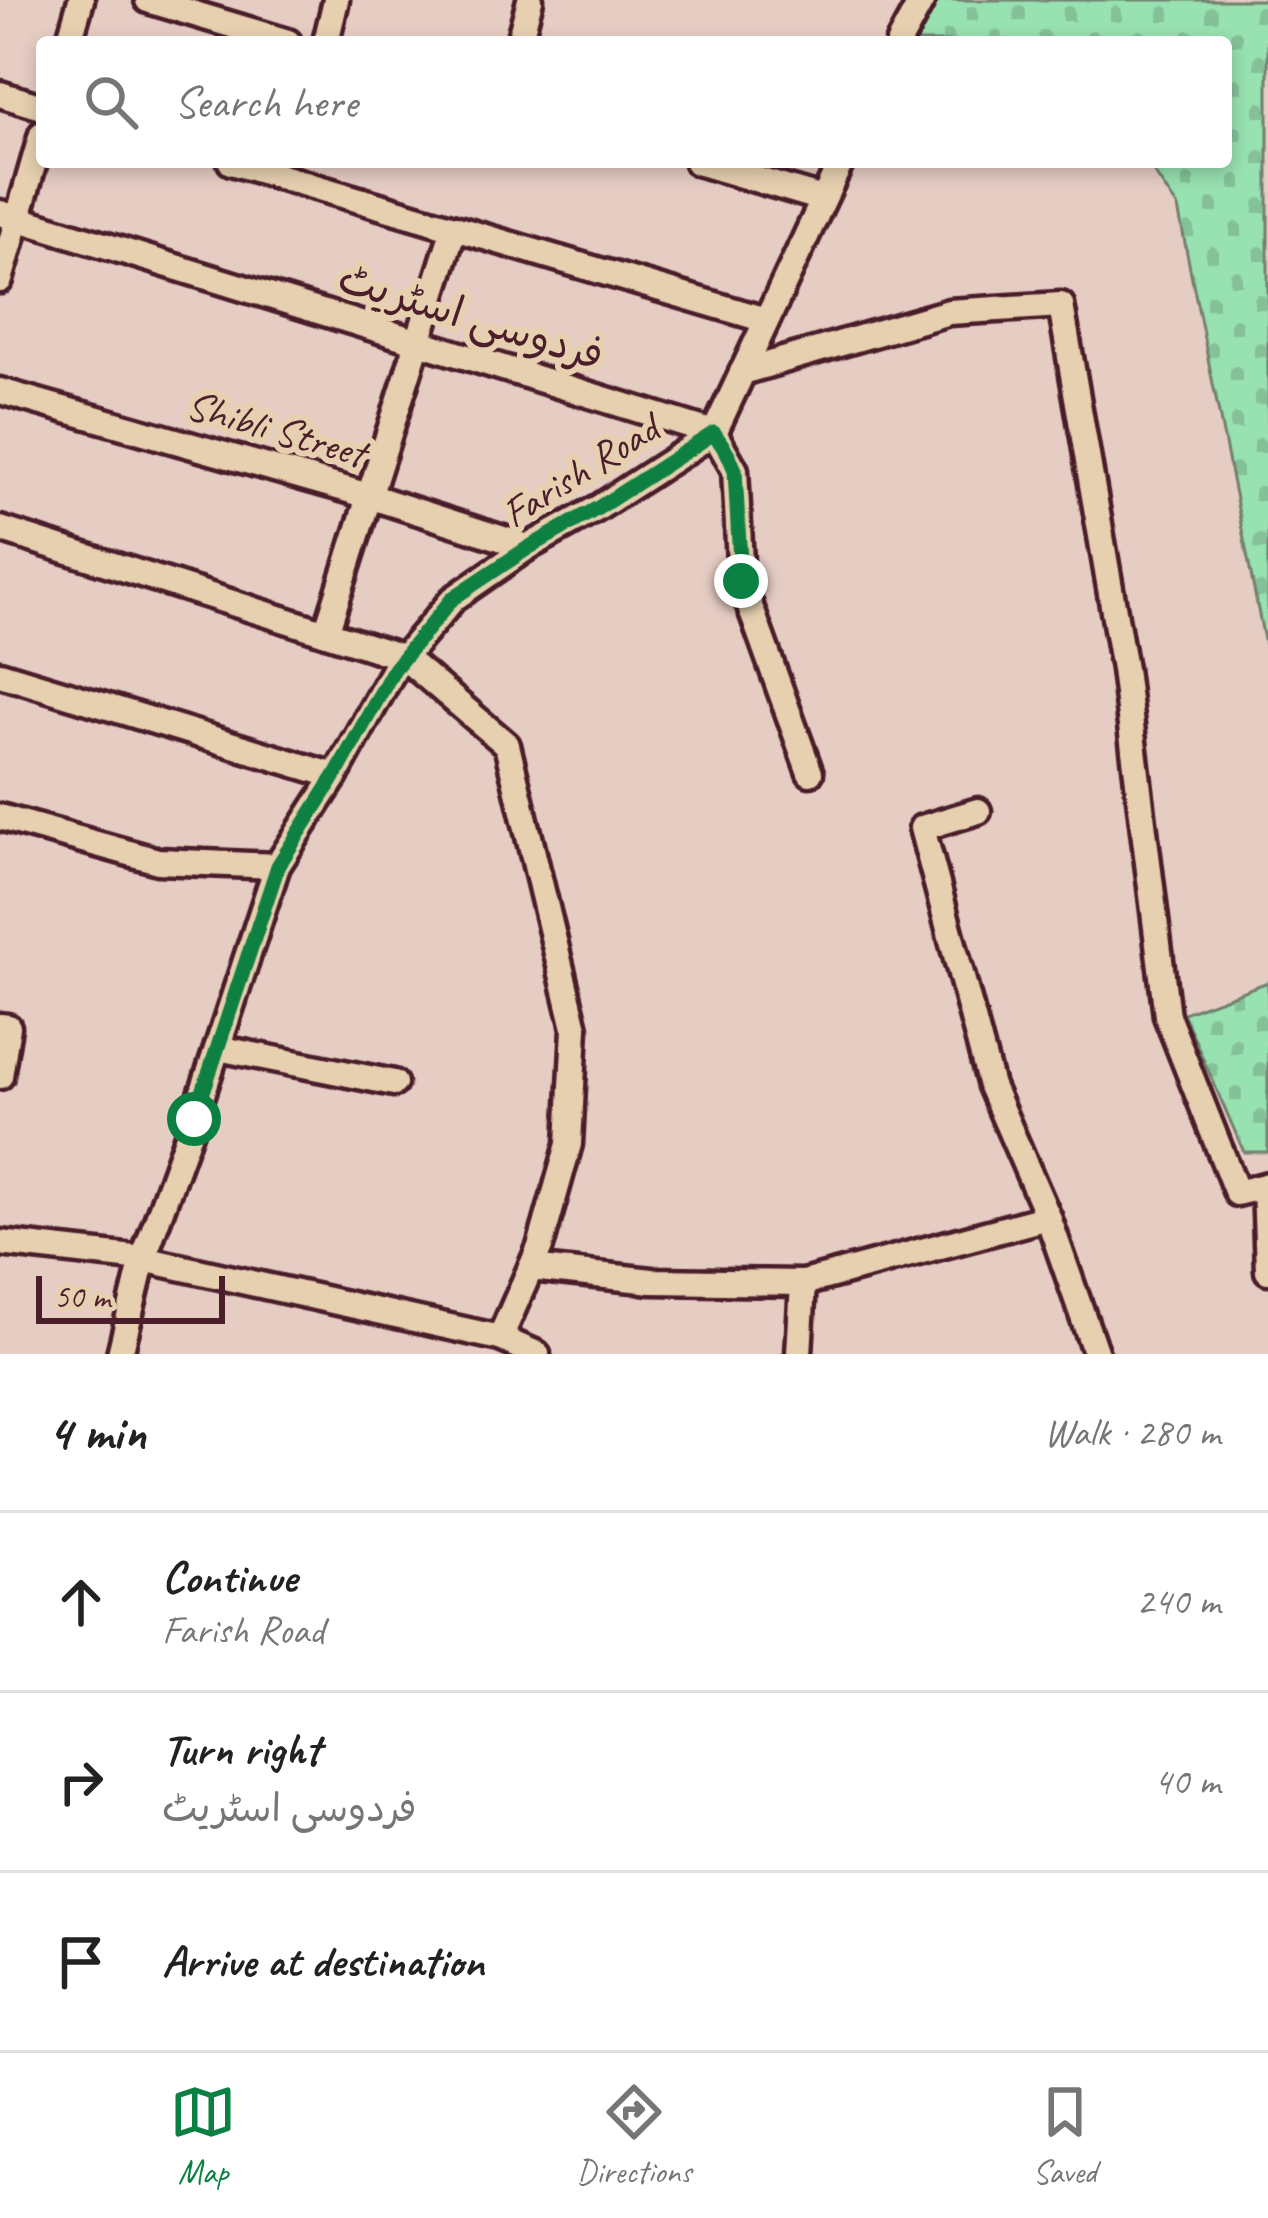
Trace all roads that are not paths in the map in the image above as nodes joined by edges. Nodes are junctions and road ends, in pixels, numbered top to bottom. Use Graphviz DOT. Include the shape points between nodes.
graph roads {
  1 [pos="81,0"];
  2 [pos="148,0"];
  3 [pos="336,0"];
  4 [pos="530,0"];
  5 [pos="922,0"];
  6 [pos="203,8"];
  7 [pos="71,36"];
  8 [pos="273,36"];
  9 [pos="327,36"];
  10 [pos="521,36"];
  11 [pos="902,36"];
  12 [pos="0,94"];
  13 [pos="36,104"];
  14 [pos="36,149"];
  15 [pos="717,168"];
  16 [pos="838,168"];
  17 [pos="289,170"];
  18 [pos="823,199"];
  19 [pos="9,216"];
  20 [pos="454,228"];
  21 [pos="0,280"];
  22 [pos="766,320"];
  23 [pos="418,342"];
  24 [pos="742,372"];
  25 [pos="0,392"];
  26 [pos="714,433"];
  27 [pos="369,496"];
  28 [pos="0,529"];
  29 [pos="528,548"];
  30 [pos="326,633"];
  31 [pos="405,658"];
  32 [pos="0,674"];
  33 [pos="811,773"];
  34 [pos="335,776"];
  35 [pos="978,811"];
  36 [pos="0,817"];
  37 [pos="278,866"];
  38 [pos="0,1026"];
  39 [pos="218,1048"];
  40 [pos="0,1076"];
  41 [pos="394,1082"];
  42 [pos="1266,1185"];
  43 [pos="1048,1216"];
  44 [pos="0,1243"];
  45 [pos="142,1259"];
  46 [pos="531,1268"];
  47 [pos="1268,1271"];
  48 [pos="802,1283"];
  49 [pos="500,1338"];
  50 [pos="120,1354"];
  51 [pos="537,1354"];
  52 [pos="799,1354"];
  53 [pos="1096,1354"];
  1 -- 7 [label="street"];
  2 -- 6 [label="street"];
  3 -- 9 [label="street"];
  4 -- 10 [label="street"];
  5 -- 11 [label="street"];
  6 -- 8 [label="street"];
  12 -- 13 [label="street"];
  14 -- 19 [label="street"];
  15 -- 18 [label="street"];
  16 -- 18 [label="street, Farish Road"];
  17 -- 20 [label="street"];
  18 -- 22 [label="street, Farish Road"];
  19 -- 21 [label="street"];
  19 -- 23 [label="street, فردوسی اسٹریٹ"];
  20 -- 22 [label="street"];
  20 -- 23 [label="street"];
  22 -- 24 [label="street, Farish Road"];
  23 -- 26 [label="street, فردوسی اسٹریٹ"];
  23 -- 27 [label="street"];
  24 -- 26 [label="street, Farish Road"];
  24 -- 42 [label="street" via="949,312 1061,305 1124,670 1167,1016 1237,1193"];
  25 -- 27 [label="street, Shibli Street"];
  26 -- 29 [label="street, Farish Road"];
  26 -- 33 [label="street" via="735,470 741,581"];
  27 -- 29 [label="street, Shibli Street"];
  27 -- 30 [label="street"];
  28 -- 30 [label="street"];
  29 -- 31 [label="street, Farish Road" via="453,598"];
  30 -- 31 [label="street"];
  31 -- 34 [label="street, Farish Road"];
  31 -- 46 [label="street" via="506,745 574,1028 569,1144"];
  32 -- 34 [label="street"];
  34 -- 37 [label="street, Farish Road"];
  35 -- 43 [label="street" via="922,828 991,1086"];
  36 -- 37 [label="street" via="158,861"];
  37 -- 39 [label="street, Farish Road"];
  38 -- 40 [label="street" via="8,1028"];
  39 -- 41 [label="street"];
  39 -- 45 [label="street, Farish Road"];
  42 -- 47 [label="street"];
  43 -- 48 [label="street"];
  43 -- 53 [label="street"];
  44 -- 45 [label="street"];
  45 -- 49 [label="street"];
  45 -- 50 [label="street, Farish Road"];
  46 -- 48 [label="street" via="652,1281"];
  46 -- 49 [label="street"];
  48 -- 52 [label="street"];
  49 -- 51 [label="street"];
}
